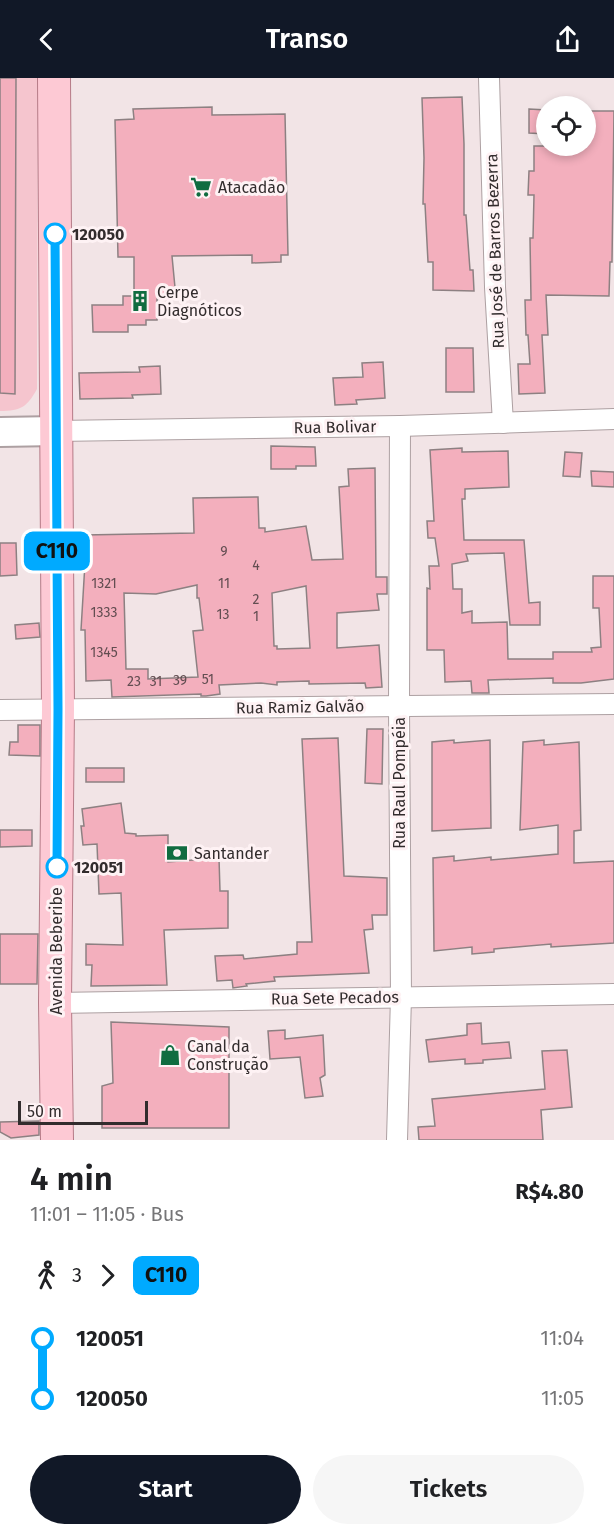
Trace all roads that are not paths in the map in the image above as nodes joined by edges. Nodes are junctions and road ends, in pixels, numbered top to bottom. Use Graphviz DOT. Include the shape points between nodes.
graph roads {
  1 [pos="54,78"];
  2 [pos="489,78"];
  3 [pos="614,419"];
  4 [pos="502,423"];
  5 [pos="400,426"];
  6 [pos="56,431"];
  7 [pos="0,432"];
  8 [pos="614,704"];
  9 [pos="399,706"];
  10 [pos="58,709"];
  11 [pos="0,710"];
  12 [pos="614,994"];
  13 [pos="401,997"];
  14 [pos="55,1003"];
  15 [pos="57,1140"];
  16 [pos="397,1140"];
  1 -- 6 [label="main road, Avenida Beberibe"];
  2 -- 4 [label="street, Rua José de Barros Bezerra"];
  3 -- 4 [label="street, Rua Bolivar"];
  4 -- 5 [label="street, Rua Bolivar"];
  5 -- 6 [label="street, Rua Bolivar"];
  5 -- 9 [label="street, Rua Raul Pompéia"];
  6 -- 7 [label="street"];
  6 -- 10 [label="main road, Avenida Beberibe"];
  8 -- 9 [label="street, Rua Ramiz Galvão"];
  9 -- 10 [label="street, Rua Ramiz Galvão"];
  9 -- 13 [label="street, Rua Raul Pompéia"];
  10 -- 11 [label="street, Rua Ramiz Galvão"];
  10 -- 14 [label="main road, Avenida Beberibe"];
  12 -- 13 [label="street, Rua Sete Pecados"];
  13 -- 14 [label="street, Rua Sete Pecados"];
  13 -- 16 [label="street, Rua Raul Pompéia"];
  14 -- 15 [label="main road, Avenida Beberibe"];
}
